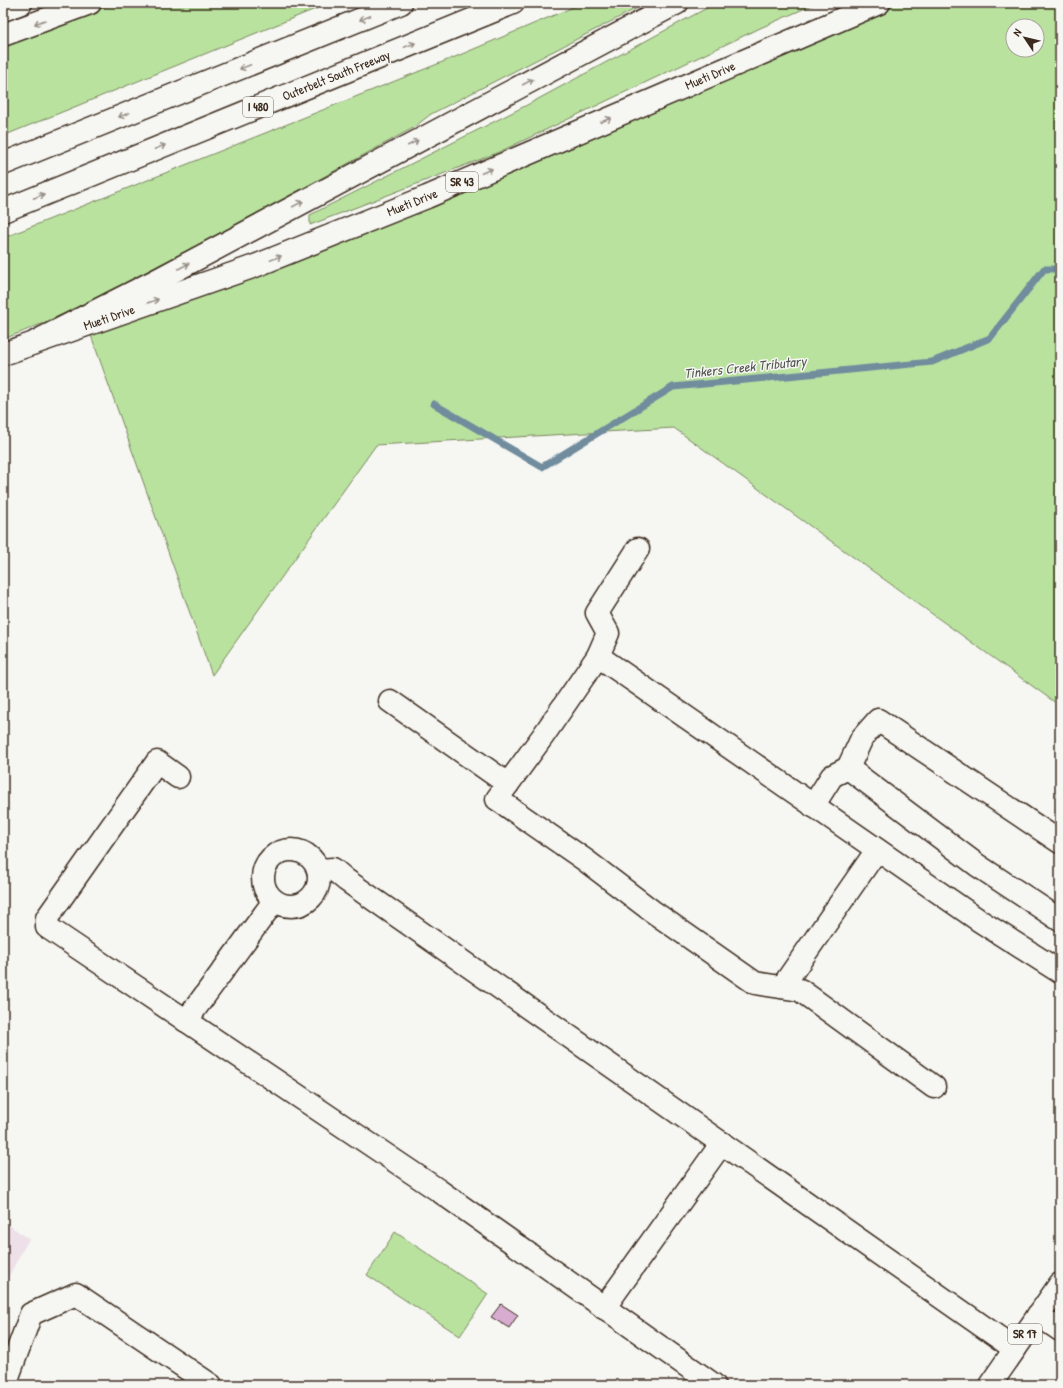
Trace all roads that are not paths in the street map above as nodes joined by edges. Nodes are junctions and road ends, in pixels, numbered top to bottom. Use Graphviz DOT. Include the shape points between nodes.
graph roads {
  1 [pos="21,3"];
  2 [pos="90,3"];
  3 [pos="401,3"];
  4 [pos="513,3"];
  5 [pos="677,3"];
  6 [pos="879,3"];
  7 [pos="3,10"];
  8 [pos="3,36"];
  9 [pos="3,164"];
  10 [pos="3,211"];
  11 [pos="37,342"];
  12 [pos="3,354"];
  13 [pos="638,549"];
  14 [pos="598,656"];
  15 [pos="390,701"];
  16 [pos="848,768"];
  17 [pos="178,777"];
  18 [pos="508,784"];
  19 [pos="813,806"];
  20 [pos="1060,842"];
  21 [pos="876,850"];
  22 [pos="319,870"];
  23 [pos="274,901"];
  24 [pos="1060,920"];
  25 [pos="1059,970"];
  26 [pos="782,987"];
  27 [pos="186,1021"];
  28 [pos="934,1087"];
  29 [pos="722,1143"];
  30 [pos="1060,1284"];
  31 [pos="604,1308"];
  32 [pos="1038,1315"];
  33 [pos="1060,1330"];
  34 [pos="1015,1349"];
  35 [pos="206,1384"];
  36 [pos="5,1385"];
  37 [pos="714,1385"];
  38 [pos="990,1385"];
  1 -- 7 [label="main road"];
  2 -- 8 [label="main road, one-way"];
  3 -- 9 [label="main road, one-way"];
  10 -- 4 [label="main road, Outerbelt South Freeway / I 480, one-way"];
  11 -- 5 [label="main road, one-way"];
  11 -- 6 [label="main road, Mueti Drive / SR 43, one-way" via="262,263 427,197"];
  11 -- 12 [label="main road, Mueti Drive / SR 43"];
  13 -- 14 [label="main road" via="597,613 608,633"];
  14 -- 18 [label="main road"];
  14 -- 19 [label="main road"];
  15 -- 18 [label="main road"];
  16 -- 19 [label="main road" via="832,776"];
  16 -- 20 [label="main road" via="862,738 878,720"];
  16 -- 24 [label="main road" via="977,864"];
  17 -- 27 [label="main road" via="157,762 47,918 47,927"];
  18 -- 26 [label="main road" via="497,799 755,982"];
  19 -- 21 [label="main road"];
  21 -- 25 [label="main road" via="980,921"];
  21 -- 26 [label="main road"];
  22 -- 23 [label="main road" via="320,883 313,896 306,902 287,906"];
  22 -- 23 [label="main road" via="310,855 295,849 285,850 270,858 264,870 263,884 267,894"];
  22 -- 29 [label="main road" via="333,868"];
  23 -- 27 [label="main road"];
  26 -- 28 [label="main road" via="800,990"];
  27 -- 31 [label="main road" via="438,1190"];
  29 -- 31 [label="main road"];
  29 -- 34 [label="main road"];
  30 -- 32 [label="main road, SR 17"];
  31 -- 37 [label="main road"];
  32 -- 33 [label="main road"];
  32 -- 34 [label="main road, SR 17"];
  34 -- 38 [label="main road, SR 17"];
  35 -- 36 [label="main road" via="76,1294 31,1314"];
}
